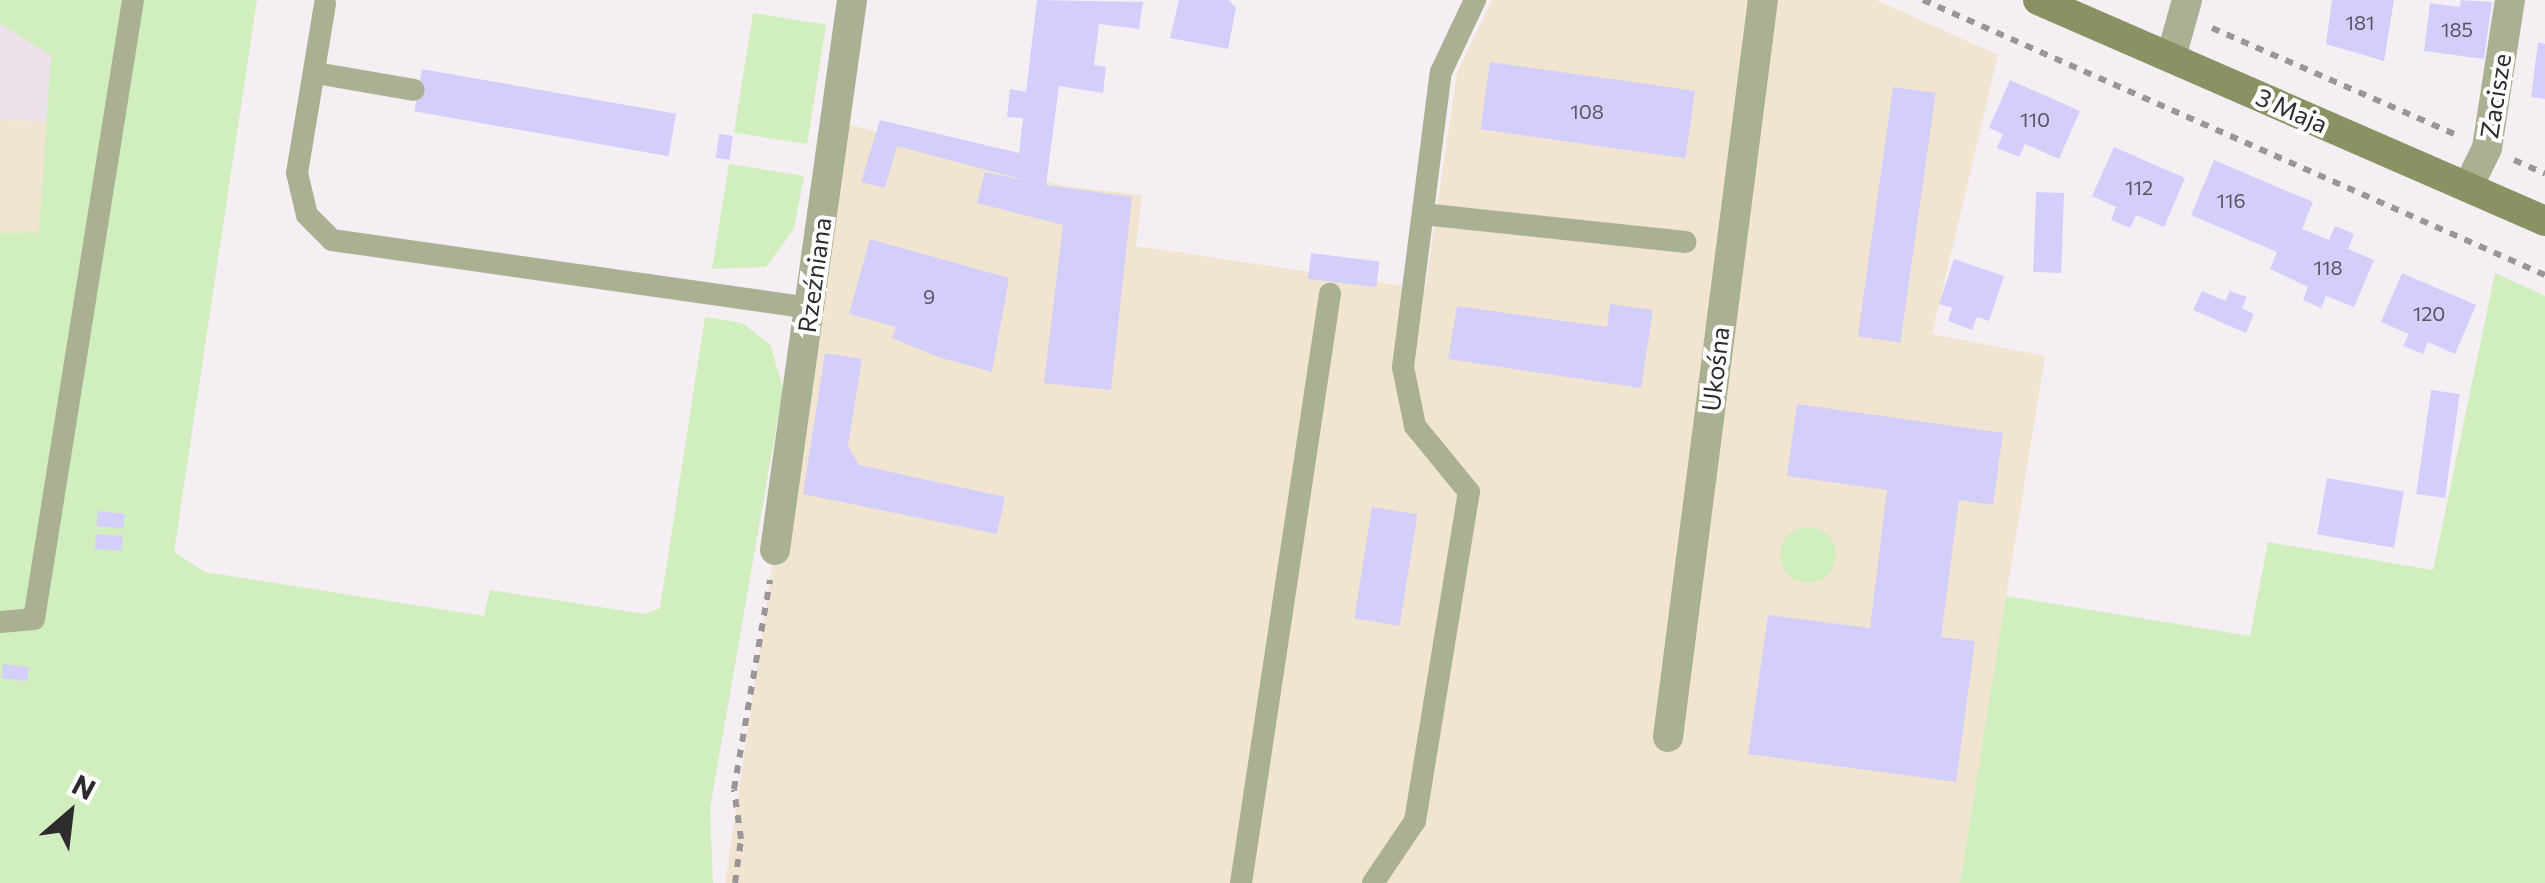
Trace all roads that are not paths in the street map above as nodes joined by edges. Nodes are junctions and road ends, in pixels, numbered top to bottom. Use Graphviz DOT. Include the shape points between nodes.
graph roads {
  1 [pos="132,0"];
  2 [pos="852,0"];
  3 [pos="1475,0"];
  4 [pos="1762,0"];
  5 [pos="2038,0"];
  6 [pos="2187,0"];
  7 [pos="2510,0"];
  8 [pos="326,4"];
  9 [pos="2170,57"];
  10 [pos="316,73"];
  11 [pos="414,90"];
  12 [pos="2468,187"];
  13 [pos="1423,214"];
  14 [pos="2545,222"];
  15 [pos="1686,242"];
  16 [pos="1330,294"];
  17 [pos="810,308"];
  18 [pos="776,550"];
  19 [pos="0,622"];
  20 [pos="1668,738"];
  21 [pos="1241,883"];
  22 [pos="1373,883"];
  1 -- 19 [label="lane" via="34,619"];
  2 -- 17 [label="street, Rzeźniana"];
  3 -- 13 [label="lane" via="1442,72"];
  4 -- 20 [label="street, Ukośna"];
  5 -- 9 [label="street, 3 Maja"];
  6 -- 9 [label="street"];
  7 -- 12 [label="street, Zacisze" via="2487,148"];
  8 -- 10 [label="lane"];
  9 -- 12 [label="street, 3 Maja"];
  10 -- 11 [label="lane"];
  10 -- 17 [label="lane" via="298,194 332,240"];
  12 -- 14 [label="street, 3 Maja"];
  13 -- 15 [label="lane"];
  13 -- 22 [label="lane" via="1403,366 1415,426 1469,492 1415,821"];
  16 -- 21 [label="lane"];
  17 -- 18 [label="street, Rzeźniana"];
}
